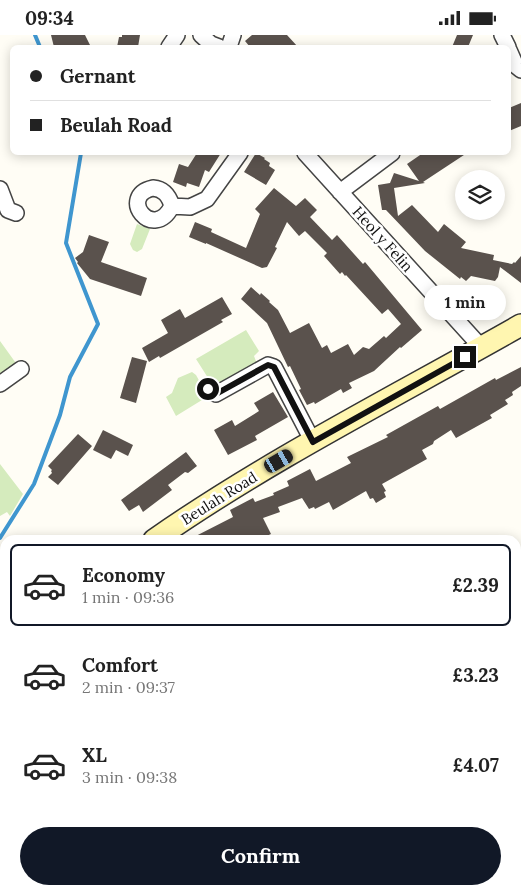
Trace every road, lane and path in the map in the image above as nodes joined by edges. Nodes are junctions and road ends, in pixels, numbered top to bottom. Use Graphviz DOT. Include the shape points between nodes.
graph roads {
  1 [pos="201,35"];
  2 [pos="214,45"];
  3 [pos="511,55"];
  4 [pos="521,71"];
  5 [pos="239,155"];
  6 [pos="307,155"];
  7 [pos="389,155"];
  8 [pos="0,189"];
  9 [pos="340,192"];
  10 [pos="172,206"];
  11 [pos="16,213"];
  12 [pos="521,325"];
  13 [pos="482,348"];
  14 [pos="21,369"];
  15 [pos="0,384"];
  16 [pos="208,389"];
  17 [pos="313,442"];
  18 [pos="161,535"];
  1 -- 2 [label="street"];
  3 -- 4 [label="street"];
  5 -- 10 [label="street" via="207,199 190,207"];
  6 -- 9 [label="street, Heol y Felin"];
  7 -- 9 [label="street"];
  8 -- 11 [label="street" via="8,210"];
  9 -- 13 [label="street, Heol y Felin"];
  12 -- 13 [label="street, Beulah Road"];
  13 -- 17 [label="street, Beulah Road"];
  14 -- 15 [label="street"];
  16 -- 17 [label="street" via="216,394 268,365 274,367"];
  17 -- 18 [label="street, Beulah Road" via="211,501"];
}
